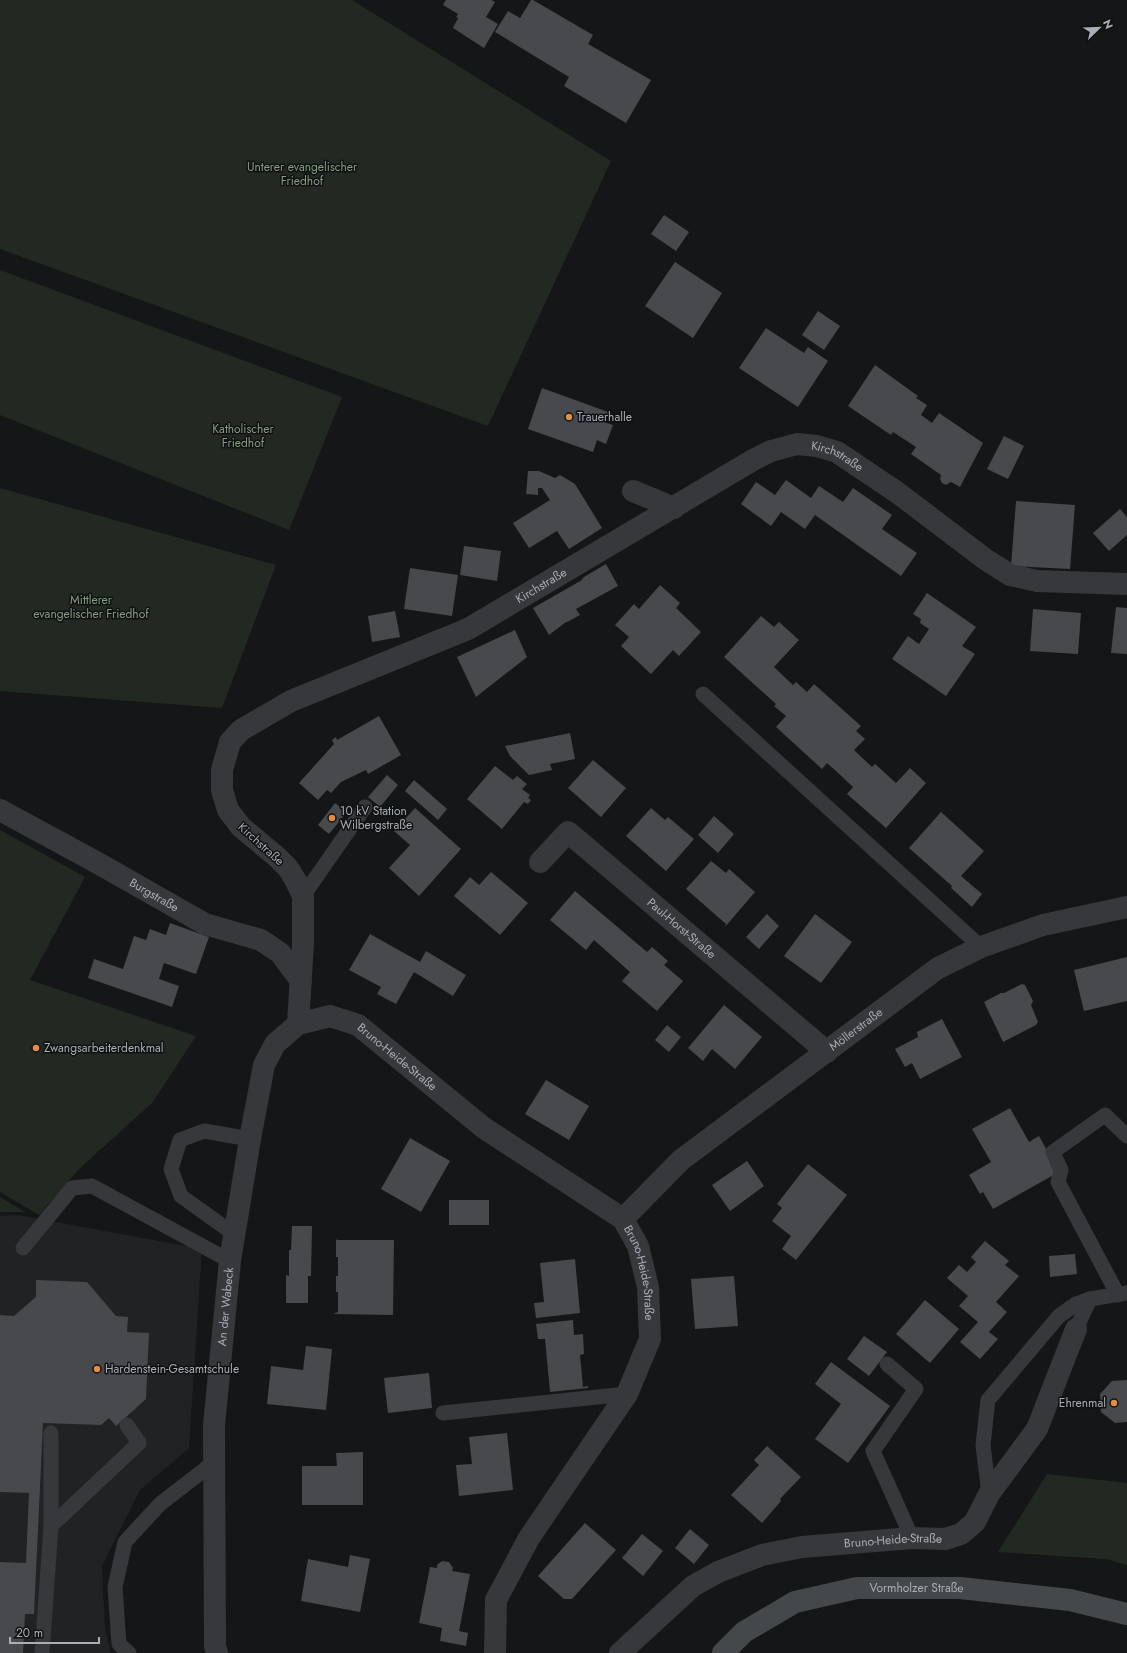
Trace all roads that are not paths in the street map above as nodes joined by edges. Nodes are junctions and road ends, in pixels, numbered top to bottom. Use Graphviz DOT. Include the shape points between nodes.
graph roads {
  1 [pos="633,491"];
  2 [pos="674,508"];
  3 [pos="1127,584"];
  4 [pos="703,694"];
  5 [pos="365,807"];
  6 [pos="0,810"];
  7 [pos="540,862"];
  8 [pos="303,896"];
  9 [pos="1127,908"];
  10 [pos="981,947"];
  11 [pos="301,981"];
  12 [pos="298,1024"];
  13 [pos="827,1052"];
  14 [pos="1127,1136"];
  15 [pos="250,1139"];
  16 [pos="623,1219"];
  17 [pos="234,1234"];
  18 [pos="23,1248"];
  19 [pos="230,1261"];
  20 [pos="1123,1294"];
  21 [pos="1090,1299"];
  22 [pos="1076,1329"];
  23 [pos="887,1364"];
  24 [pos="628,1394"];
  25 [pos="443,1413"];
  26 [pos="127,1425"];
  27 [pos="51,1433"];
  28 [pos="213,1463"];
  29 [pos="989,1494"];
  30 [pos="51,1526"];
  31 [pos="912,1538"];
  32 [pos="1127,1614"];
  33 [pos="214,1651"];
  34 [pos="42,1653"];
  35 [pos="128,1653"];
  36 [pos="495,1653"];
  37 [pos="620,1653"];
  38 [pos="723,1653"];
  1 -- 2 [label="street"];
  2 -- 3 [label="street, Kirchstraße" via="771,451 797,444 817,446 837,452 852,462 1010,576 1037,581"];
  2 -- 8 [label="street, Kirchstraße" via="468,629 291,701 241,730 230,742 222,770 222,790 228,810 240,827 288,868"];
  4 -- 10 [label="lane"];
  5 -- 8 [label="lane"];
  6 -- 11 [label="street, Burgstraße" via="205,924 261,940 280,953"];
  7 -- 13 [label="street, Paul-Horst-Straße" via="568,832"];
  8 -- 11 [label="street, Kirchstraße"];
  9 -- 10 [label="street, Möllerstraße" via="1043,925"];
  10 -- 13 [label="street, Möllerstraße" via="938,968"];
  11 -- 12 [label="street, Kirchstraße"];
  12 -- 15 [label="street, An der Wabeck" via="275,1044 264,1065"];
  12 -- 16 [label="street, Bruno-Heide-Straße" via="330,1016 358,1025 484,1128"];
  13 -- 16 [label="street, Möllerstraße" via="681,1160"];
  14 -- 20 [label="lane" via="1104,1115 1053,1152 1061,1170 1058,1182"];
  15 -- 17 [label="street, An der Wabeck"];
  15 -- 17 [label="lane" via="204,1131 180,1140 171,1169 180,1196"];
  16 -- 24 [label="street, Bruno-Heide-Straße" via="638,1246 648,1287 650,1339"];
  17 -- 19 [label="street, An der Wabeck"];
  18 -- 19 [label="lane" via="72,1188 92,1186"];
  19 -- 28 [label="street, An der Wabeck" via="214,1425"];
  20 -- 21 [label="lane"];
  21 -- 22 [label="lane"];
  21 -- 29 [label="lane" via="1076,1304 1059,1316 988,1400 982,1444"];
  22 -- 29 [label="street, Bruno-Heide-Straße" via="1037,1429"];
  23 -- 31 [label="lane" via="916,1389 873,1451"];
  24 -- 25 [label="lane"];
  24 -- 36 [label="street, Bruno-Heide-Straße" via="529,1538 496,1600"];
  26 -- 30 [label="lane" via="139,1443"];
  27 -- 30 [label="lane"];
  28 -- 33 [label="street, An der Wabeck"];
  28 -- 35 [label="lane" via="160,1504 125,1542 115,1587 119,1644"];
  29 -- 31 [label="street, Bruno-Heide-Straße" via="975,1522 961,1534 945,1539"];
  30 -- 34 [label="lane"];
  31 -- 37 [label="street, Bruno-Heide-Straße" via="802,1546 762,1555 718,1572 693,1586"];
  32 -- 38 [label="main road, Vormholzer Straße" via="1070,1600 960,1588 857,1588 795,1602 744,1632"];
}
